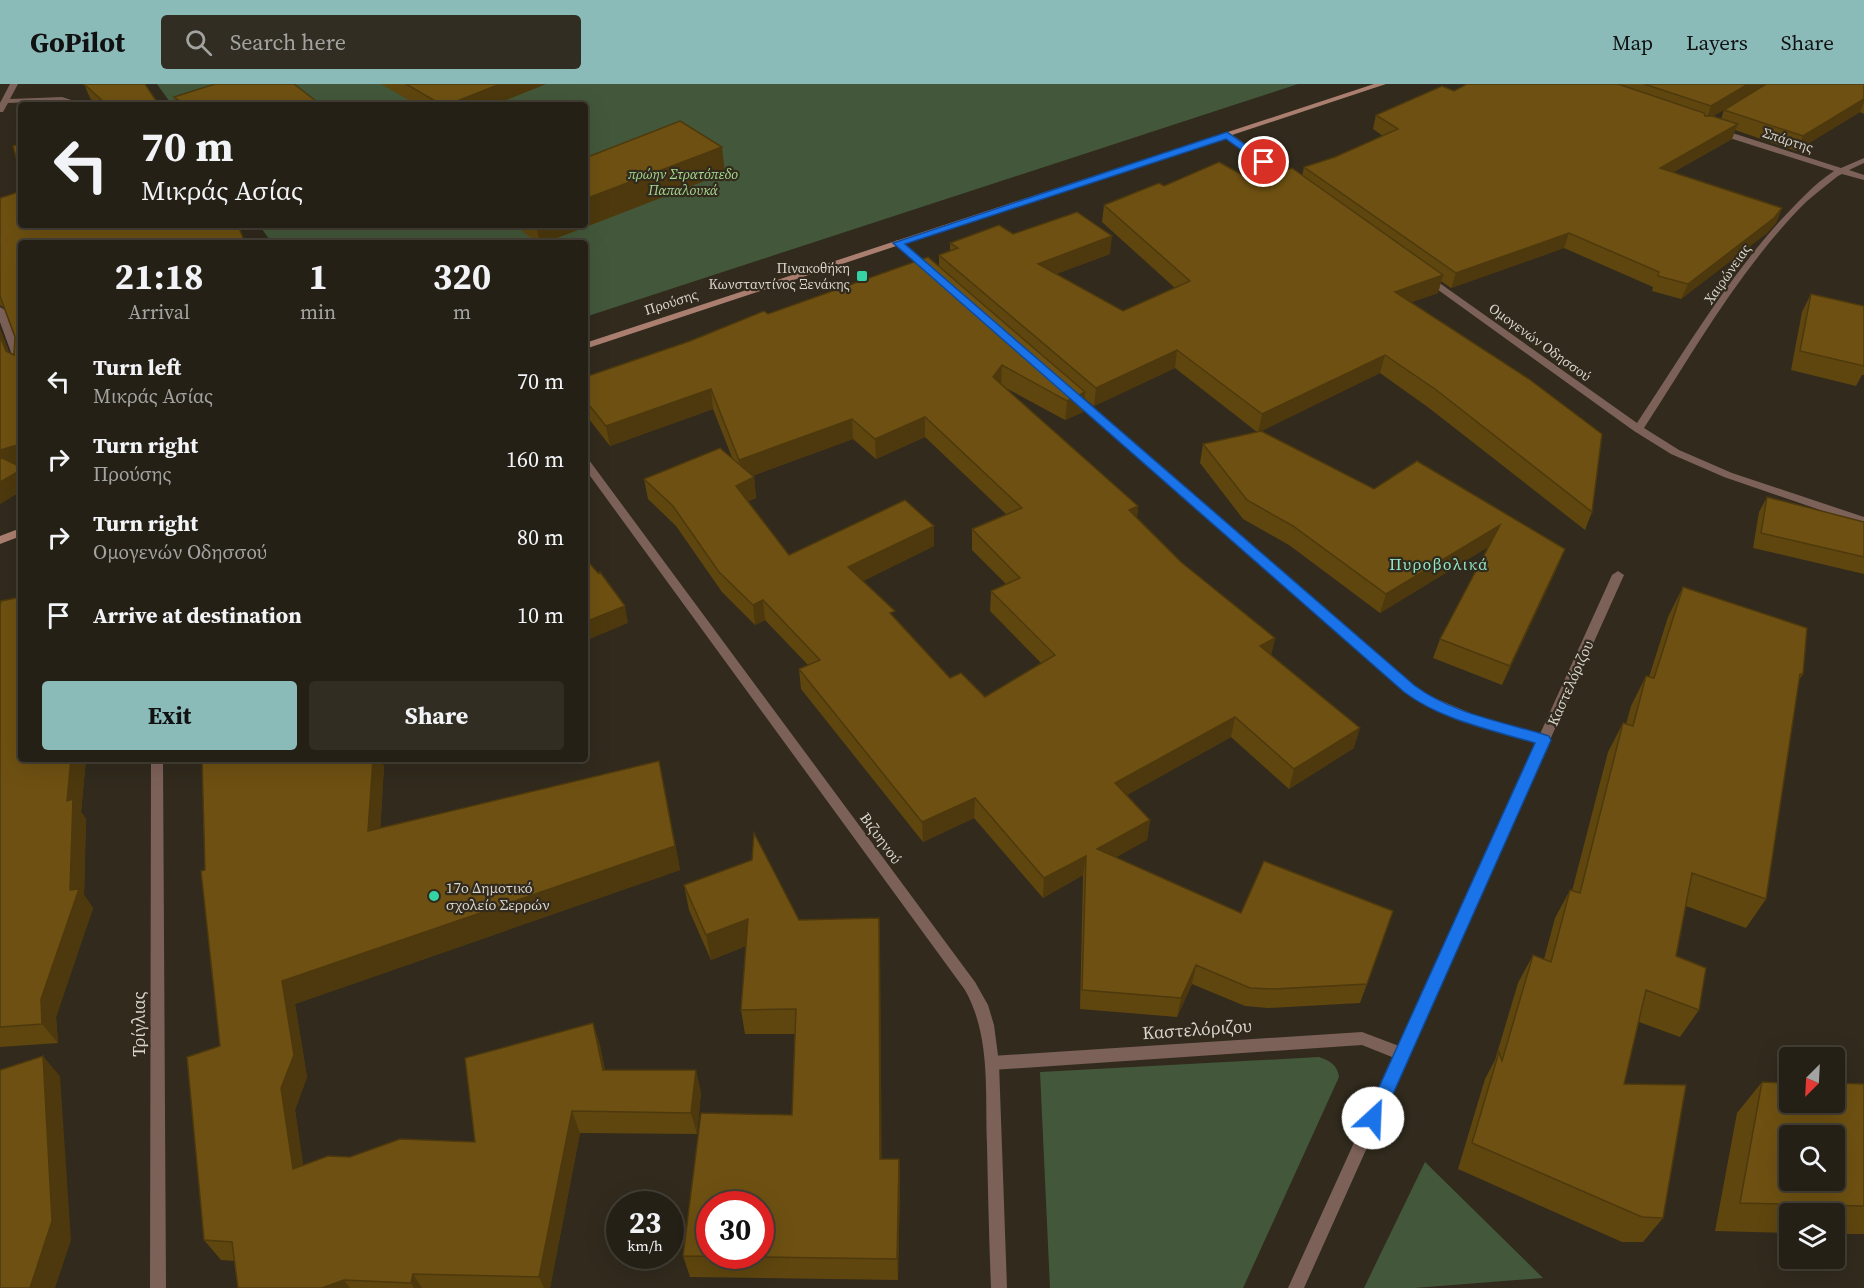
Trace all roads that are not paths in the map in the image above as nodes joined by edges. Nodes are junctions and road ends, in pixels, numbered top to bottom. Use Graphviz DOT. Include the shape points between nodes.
graph roads {
  1 [pos="14,84"];
  2 [pos="1382,84"];
  3 [pos="5,101"];
  4 [pos="72,102"];
  5 [pos="0,110"];
  6 [pos="1714,130"];
  7 [pos="1227,135"];
  8 [pos="1864,160"];
  9 [pos="1838,171"];
  10 [pos="1864,178"];
  11 [pos="1303,190"];
  12 [pos="898,243"];
  13 [pos="1418,272"];
  14 [pos="943,282"];
  15 [pos="0,310"];
  16 [pos="588,345"];
  17 [pos="18,358"];
  18 [pos="1059,384"];
  19 [pos="1638,429"];
  20 [pos="588,466"];
  21 [pos="1864,521"];
  22 [pos="18,533"];
  23 [pos="0,540"];
  24 [pos="1618,575"];
  25 [pos="1544,740"];
  26 [pos="157,762"];
  27 [pos="1402,1053"];
  28 [pos="992,1063"];
  29 [pos="158,1288"];
  30 [pos="999,1288"];
  31 [pos="1296,1288"];
  1 -- 3 [label="street"];
  2 -- 7 [label="main road, Προύσης"];
  3 -- 4 [label="street"];
  3 -- 5 [label="street"];
  6 -- 9 [label="street, Σπάρτης"];
  7 -- 11 [label="street"];
  7 -- 12 [label="main road, Προύσης"];
  8 -- 9 [label="street, Χαιρώνειας"];
  9 -- 10 [label="street, Σπάρτης"];
  9 -- 19 [label="street, Χαιρώνειας" via="1765,242"];
  12 -- 14 [label="street"];
  12 -- 16 [label="main road, Προύσης"];
  13 -- 19 [label="street, Ομογενών Οδησσού"];
  15 -- 17 [label="street"];
  18 -- 25 [label="street" via="1419,696 1471,719"];
  19 -- 21 [label="street, Ομογενών Οδησσού" via="1693,461"];
  20 -- 28 [label="street, Βιζυηνού" via="970,986 987,1025"];
  22 -- 23 [label="main road"];
  24 -- 25 [label="street, Καστελόριζου"];
  25 -- 27 [label="street, Καστελόριζου"];
  26 -- 29 [label="street, Τρίγλιας"];
  27 -- 28 [label="street, Καστελόριζου" via="1362,1038"];
  27 -- 31 [label="street, Καστελόριζου"];
  28 -- 30 [label="street, Βιζυηνού"];
}
